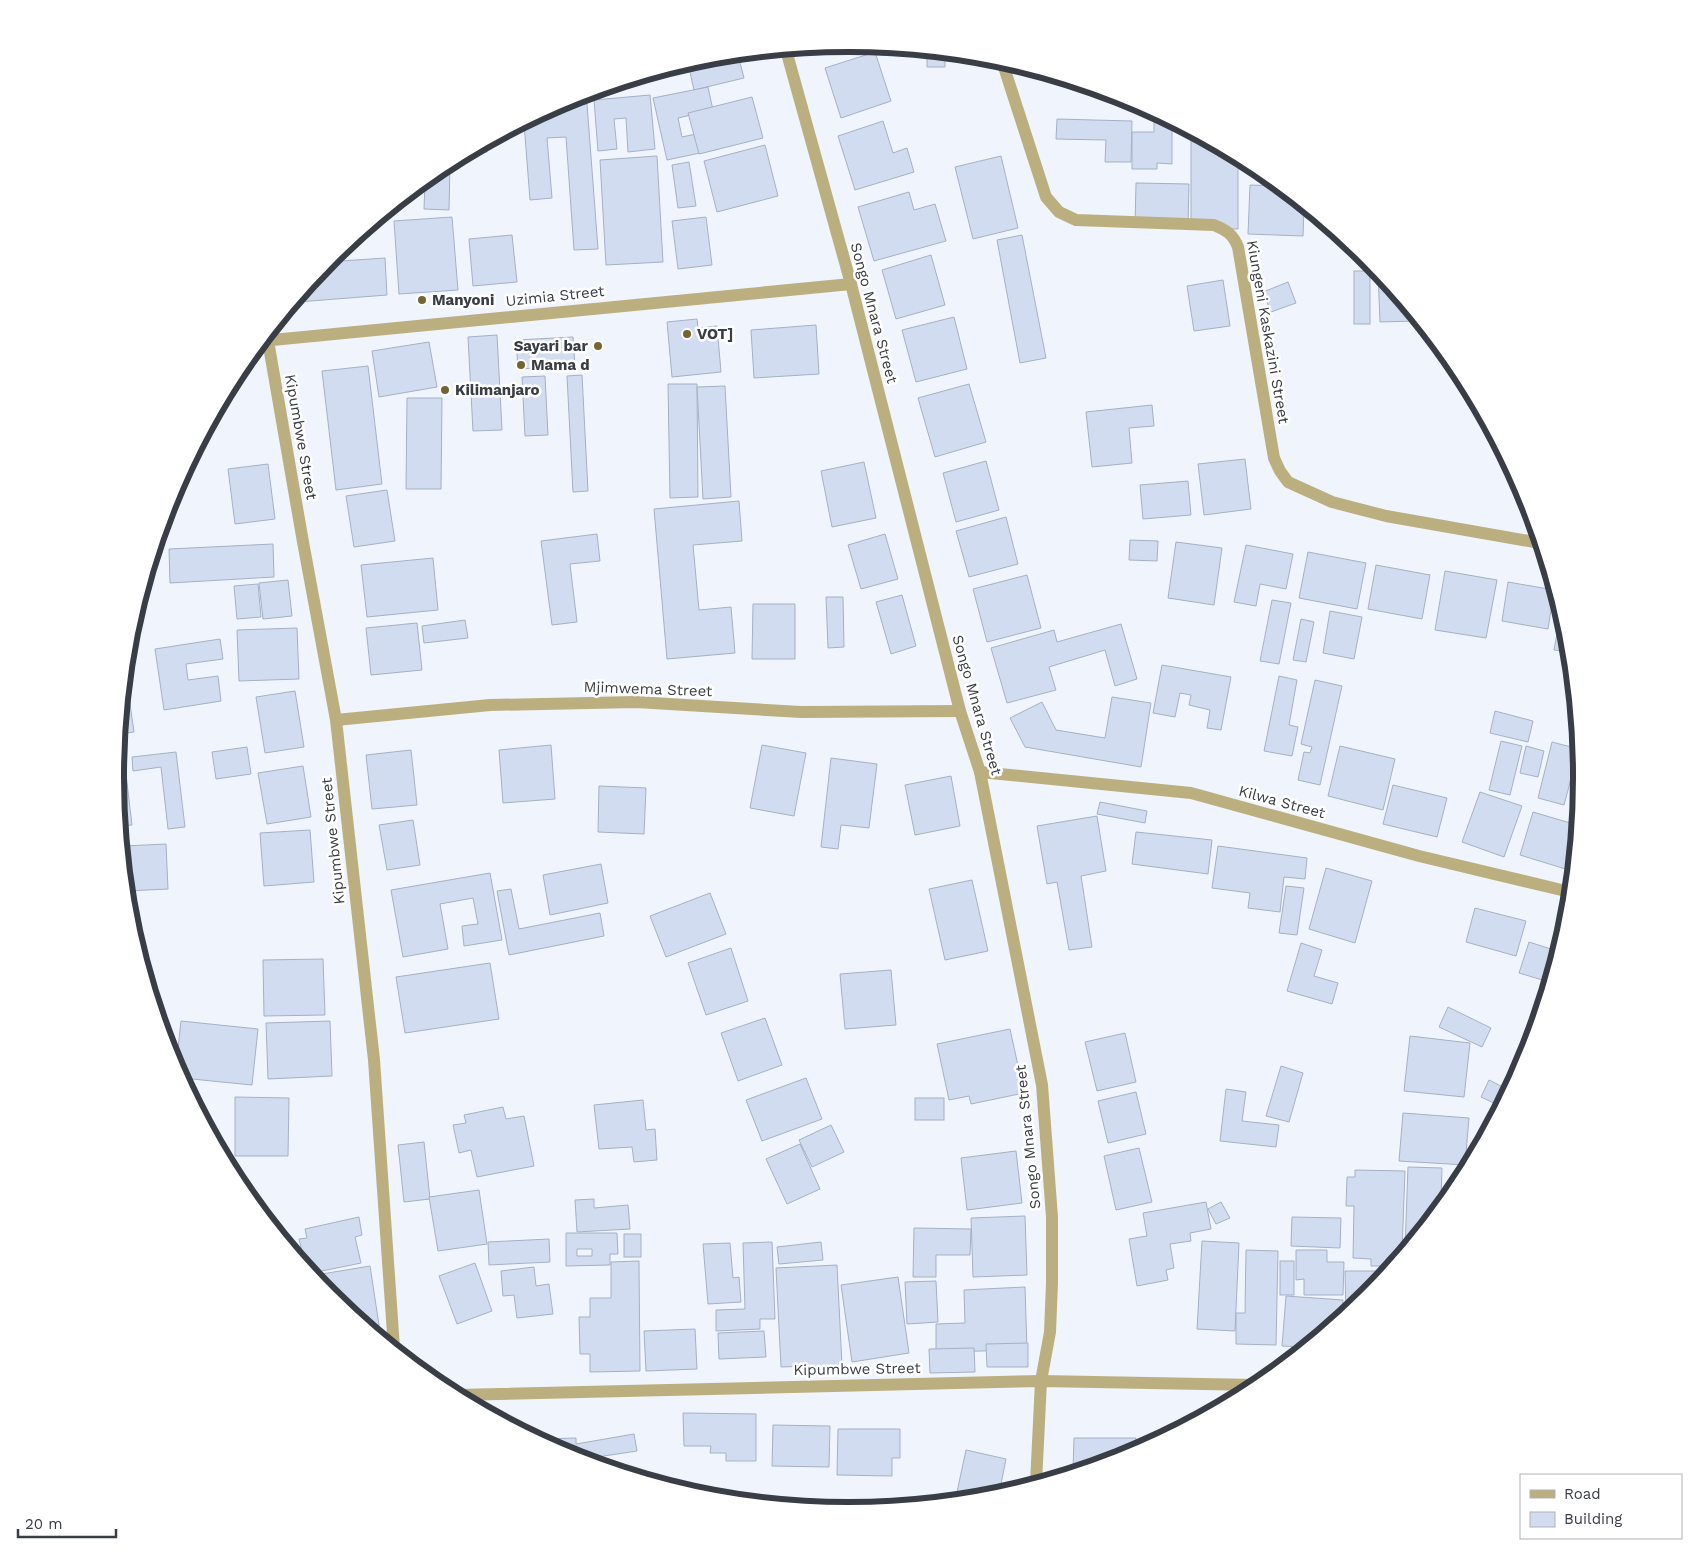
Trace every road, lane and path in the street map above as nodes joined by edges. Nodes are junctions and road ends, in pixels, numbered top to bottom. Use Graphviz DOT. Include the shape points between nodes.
graph roads {
  1 [pos="788,55"];
  2 [pos="1005,70"];
  3 [pos="851,284"];
  4 [pos="272,338"];
  5 [pos="267,345"];
  6 [pos="1534,542"];
  7 [pos="960,711"];
  8 [pos="336,720"];
  9 [pos="980,772"];
  10 [pos="1564,891"];
  11 [pos="393,1341"];
  12 [pos="1041,1381"];
  13 [pos="1240,1386"];
  14 [pos="471,1395"];
  15 [pos="1036,1477"];
  1 -- 3 [label="street, Songo Mnara Street"];
  2 -- 6 [label="street, Kiungeni Kaskazini Street" via="1046,197 1059,212 1076,220 1214,225 1234,237 1274,458 1288,482 1332,502 1386,516"];
  3 -- 4 [label="street, Uzimia Street"];
  3 -- 7 [label="street, Songo Mnara Street"];
  5 -- 8 [label="street, Kipumbwe Street"];
  7 -- 8 [label="street, Mjimwema Street" via="801,712 617,702 490,704"];
  7 -- 9 [label="street, Songo Mnara Street"];
  8 -- 11 [label="street, Kipumbwe Street" via="374,1060"];
  9 -- 10 [label="street, Kilwa Street" via="1191,793 1419,856"];
  9 -- 12 [label="street, Songo Mnara Street" via="1042,1085 1052,1217 1052,1264 1050,1332"];
  12 -- 13 [label="street, Kipumbwe Street"];
  12 -- 14 [label="street, Kipumbwe Street"];
  12 -- 15 [label="street, Songo Mnara Street"];
}
